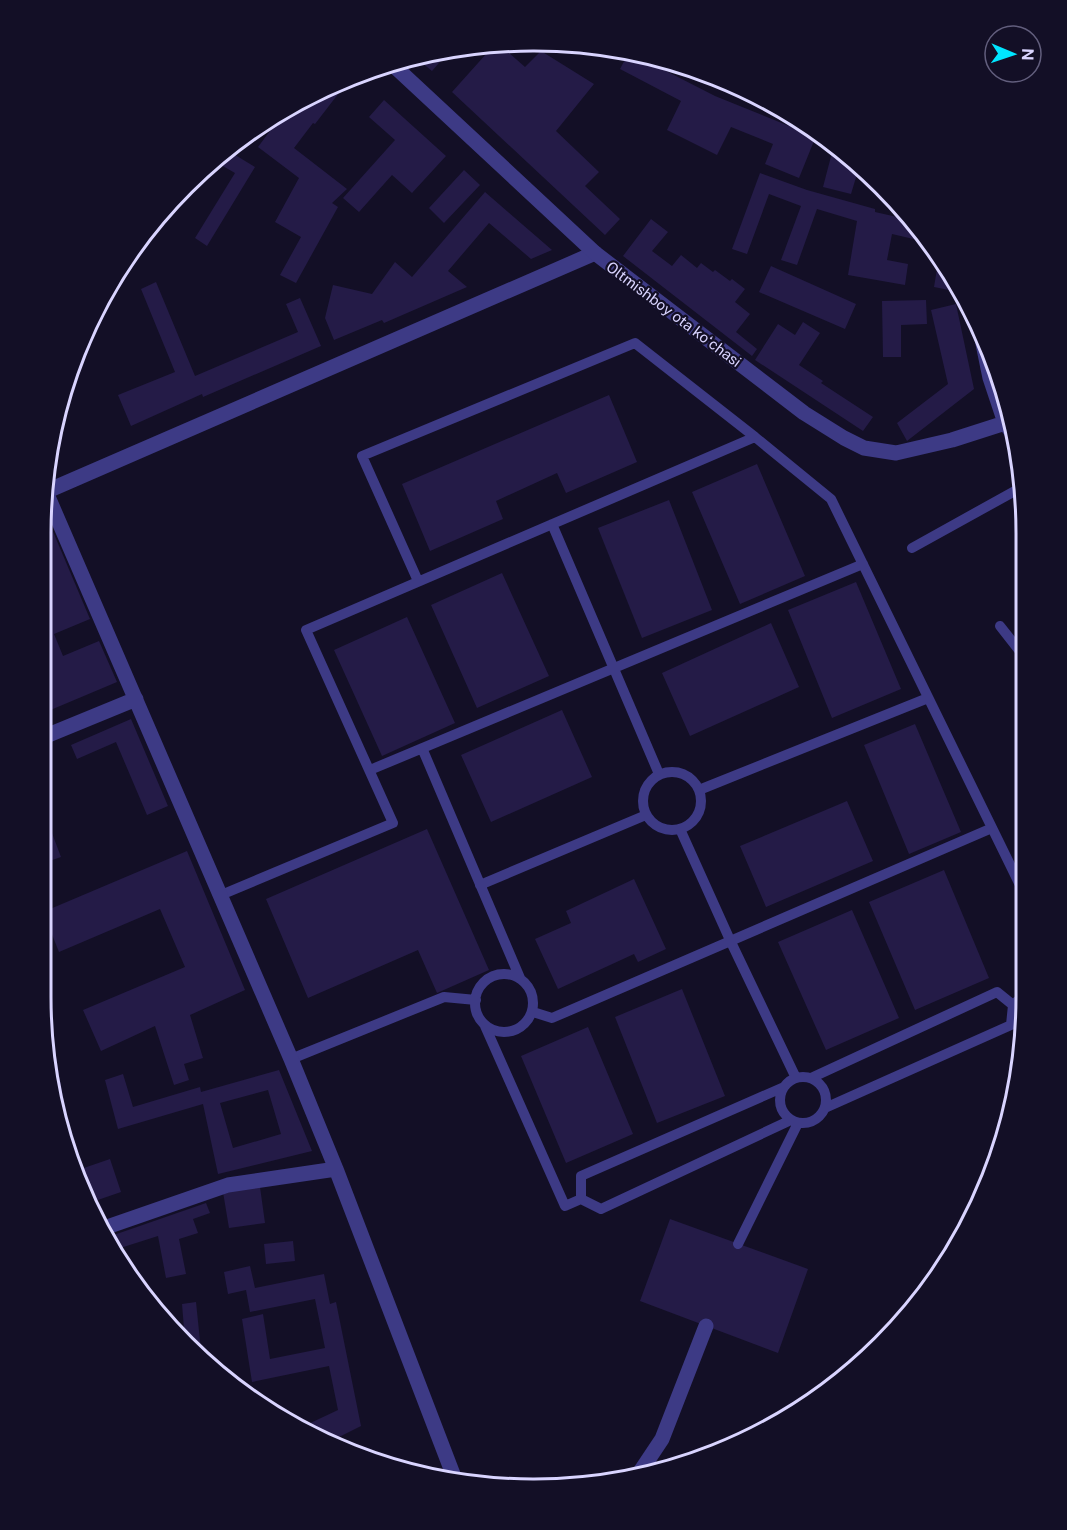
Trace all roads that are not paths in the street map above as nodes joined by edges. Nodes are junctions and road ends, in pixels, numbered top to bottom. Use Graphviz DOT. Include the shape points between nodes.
graph roads {
  1 [pos="399,70"];
  2 [pos="595,253"];
  3 [pos="1006,433"];
  4 [pos="755,437"];
  5 [pos="53,489"];
  6 [pos="1014,491"];
  7 [pos="52,506"];
  8 [pos="552,524"];
  9 [pos="912,548"];
  10 [pos="863,564"];
  11 [pos="418,581"];
  12 [pos="1000,626"];
  13 [pos="1016,646"];
  14 [pos="614,668"];
  15 [pos="928,698"];
  16 [pos="136,699"];
  17 [pos="51,734"];
  18 [pos="422,748"];
  19 [pos="370,770"];
  20 [pos="659,774"];
  21 [pos="699,790"];
  22 [pos="646,815"];
  23 [pos="992,828"];
  24 [pos="680,829"];
  25 [pos="1016,877"];
  26 [pos="480,885"];
  27 [pos="221,895"];
  28 [pos="730,940"];
  29 [pos="520,978"];
  30 [pos="476,1000"];
  31 [pos="1016,1002"];
  32 [pos="1012,1005"];
  33 [pos="532,1012"];
  34 [pos="485,1026"];
  35 [pos="291,1059"];
  36 [pos="796,1078"];
  37 [pos="811,1078"];
  38 [pos="784,1087"];
  39 [pos="825,1108"];
  40 [pos="794,1122"];
  41 [pos="336,1169"];
  42 [pos="581,1199"];
  43 [pos="110,1226"];
  44 [pos="738,1244"];
  45 [pos="706,1326"];
  46 [pos="644,1466"];
  47 [pos="452,1472"];
  1 -- 2 [label="street, Oltmishboy ota koʻchasi"];
  2 -- 3 [label="street, Oltmishboy ota koʻchasi" via="804,413 864,448 896,453"];
  2 -- 5 [label="street"];
  4 -- 8 [label="lane"];
  4 -- 10 [label="lane" via="831,499"];
  4 -- 11 [label="lane" via="635,343 362,456"];
  6 -- 9 [label="lane"];
  7 -- 16 [label="street"];
  8 -- 11 [label="lane"];
  8 -- 14 [label="lane"];
  10 -- 14 [label="lane"];
  10 -- 15 [label="lane"];
  11 -- 19 [label="lane" via="306,630"];
  12 -- 13 [label="lane"];
  14 -- 18 [label="lane"];
  14 -- 20 [label="lane"];
  15 -- 21 [label="lane"];
  15 -- 23 [label="lane"];
  16 -- 17 [label="street"];
  16 -- 27 [label="street"];
  18 -- 19 [label="lane"];
  18 -- 26 [label="lane"];
  19 -- 27 [label="lane" via="393,823"];
  20 -- 21 [label="lane" via="678,772"];
  20 -- 22 [label="lane" via="651,780 643,797"];
  21 -- 24 [label="lane" via="695,818"];
  22 -- 24 [label="lane" via="661,828"];
  22 -- 26 [label="lane"];
  23 -- 25 [label="lane"];
  23 -- 28 [label="lane"];
  24 -- 28 [label="lane"];
  26 -- 29 [label="lane"];
  27 -- 35 [label="street"];
  28 -- 33 [label="lane" via="552,1018"];
  28 -- 36 [label="lane"];
  29 -- 30 [label="lane" via="492,977 478,990"];
  29 -- 33 [label="lane" via="531,993"];
  30 -- 34 [label="lane" via="479,1018"];
  30 -- 35 [label="lane" via="444,997"];
  31 -- 32 [label="lane"];
  32 -- 37 [label="lane" via="997,992"];
  32 -- 39 [label="lane" via="1011,1026"];
  33 -- 34 [label="lane" via="528,1021 513,1032 503,1033"];
  34 -- 42 [label="lane" via="565,1206"];
  35 -- 41 [label="street"];
  36 -- 37 [label="lane"];
  36 -- 38 [label="lane"];
  37 -- 39 [label="lane" via="823,1088"];
  38 -- 40 [label="lane" via="780,1094 781,1109"];
  38 -- 42 [label="lane" via="581,1176"];
  39 -- 40 [label="lane" via="813,1122"];
  40 -- 42 [label="lane" via="601,1209"];
  40 -- 44 [label="lane"];
  41 -- 43 [label="street" via="228,1185"];
  41 -- 47 [label="street"];
  45 -- 46 [label="street" via="662,1439"];
}
